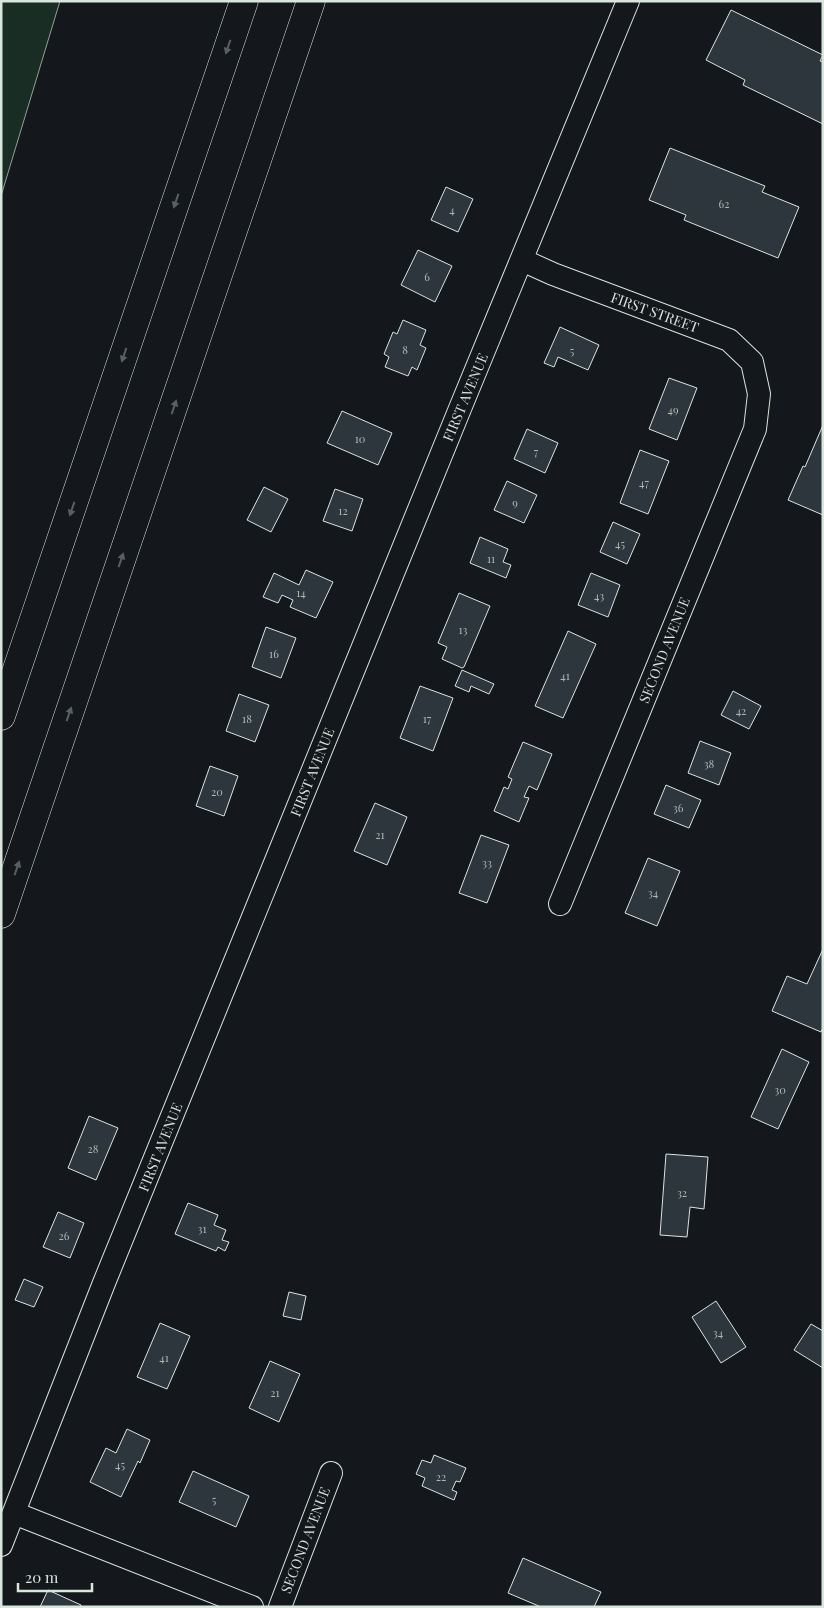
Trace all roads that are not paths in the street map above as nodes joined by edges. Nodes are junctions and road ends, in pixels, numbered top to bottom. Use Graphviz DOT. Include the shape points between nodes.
graph roads {
  1 [pos="244,1"];
  2 [pos="312,1"];
  3 [pos="628,1"];
  4 [pos="522,260"];
  5 [pos="759,394"];
  6 [pos="1,716"];
  7 [pos="560,904"];
  8 [pos="1,914"];
  9 [pos="331,1473"];
  10 [pos="14,1513"];
  11 [pos="1,1545"];
  12 [pos="252,1607"];
  13 [pos="280,1607"];
  1 -- 6 [label="highway, one-way"];
  8 -- 2 [label="highway, one-way"];
  3 -- 4 [label="street, FIRST AVENUE"];
  4 -- 5 [label="street, FIRST STREET" via="729,340 752,362"];
  4 -- 10 [label="street, FIRST AVENUE" via="107,1275"];
  5 -- 7 [label="street, SECOND AVENUE" via="755,429"];
  9 -- 13 [label="street, SECOND AVENUE"];
  10 -- 11 [label="street, FIRST AVENUE"];
  10 -- 12 [label="street"];
}
